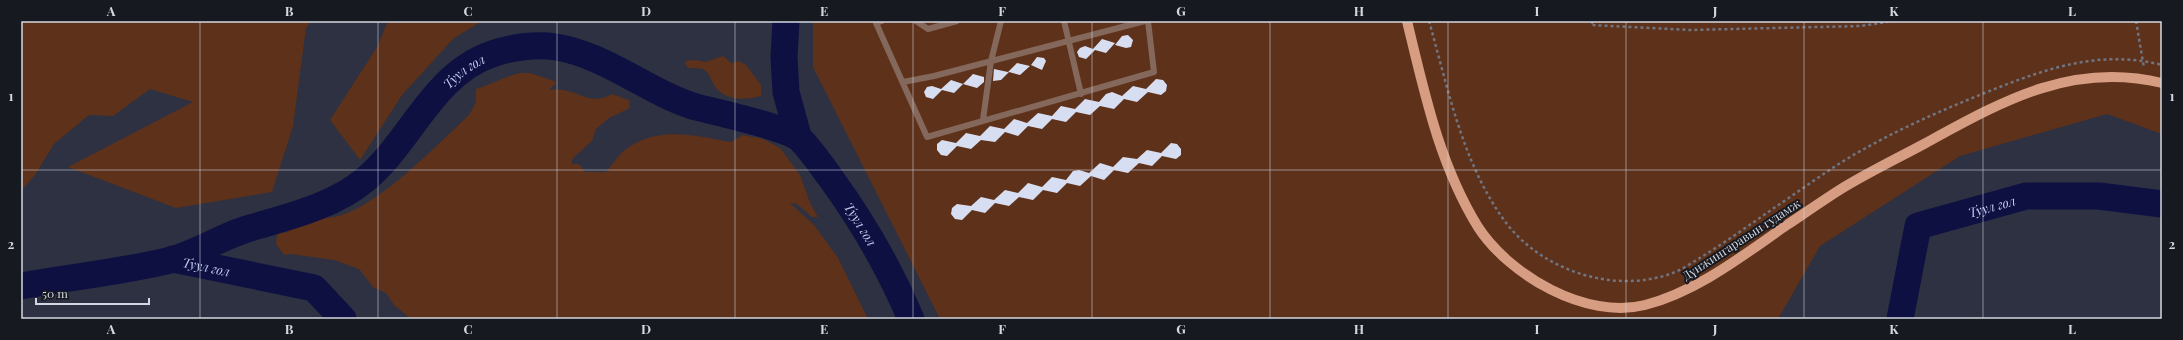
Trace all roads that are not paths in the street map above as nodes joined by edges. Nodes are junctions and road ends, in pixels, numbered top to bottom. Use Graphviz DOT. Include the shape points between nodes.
graph roads {
  1 [pos="916,21"];
  2 [pos="957,21"];
  3 [pos="1001,21"];
  4 [pos="1064,21"];
  5 [pos="1147,21"];
  6 [pos="1407,21"];
  7 [pos="878,22"];
  8 [pos="1070,41"];
  9 [pos="991,61"];
  10 [pos="903,82"];
  11 [pos="2162,83"];
  12 [pos="1081,94"];
  13 [pos="983,120"];
  1 -- 2 [label="lane" via="928,29"];
  3 -- 9 [label="lane"];
  4 -- 8 [label="lane"];
  5 -- 8 [label="lane"];
  5 -- 12 [label="lane" via="1154,72"];
  6 -- 11 [label="main road, Дүнжингаравын гудамж" via="1434,128 1448,167 1479,228 1499,252 1541,284 1572,299 1608,306 1642,306 1677,294 1713,275 1841,189 1988,109 2032,90 2080,78 2108,76"];
  7 -- 10 [label="lane"];
  8 -- 9 [label="lane"];
  8 -- 12 [label="lane"];
  9 -- 10 [label="lane"];
  9 -- 13 [label="lane"];
  10 -- 13 [label="lane" via="927,136"];
  12 -- 13 [label="lane"];
}
